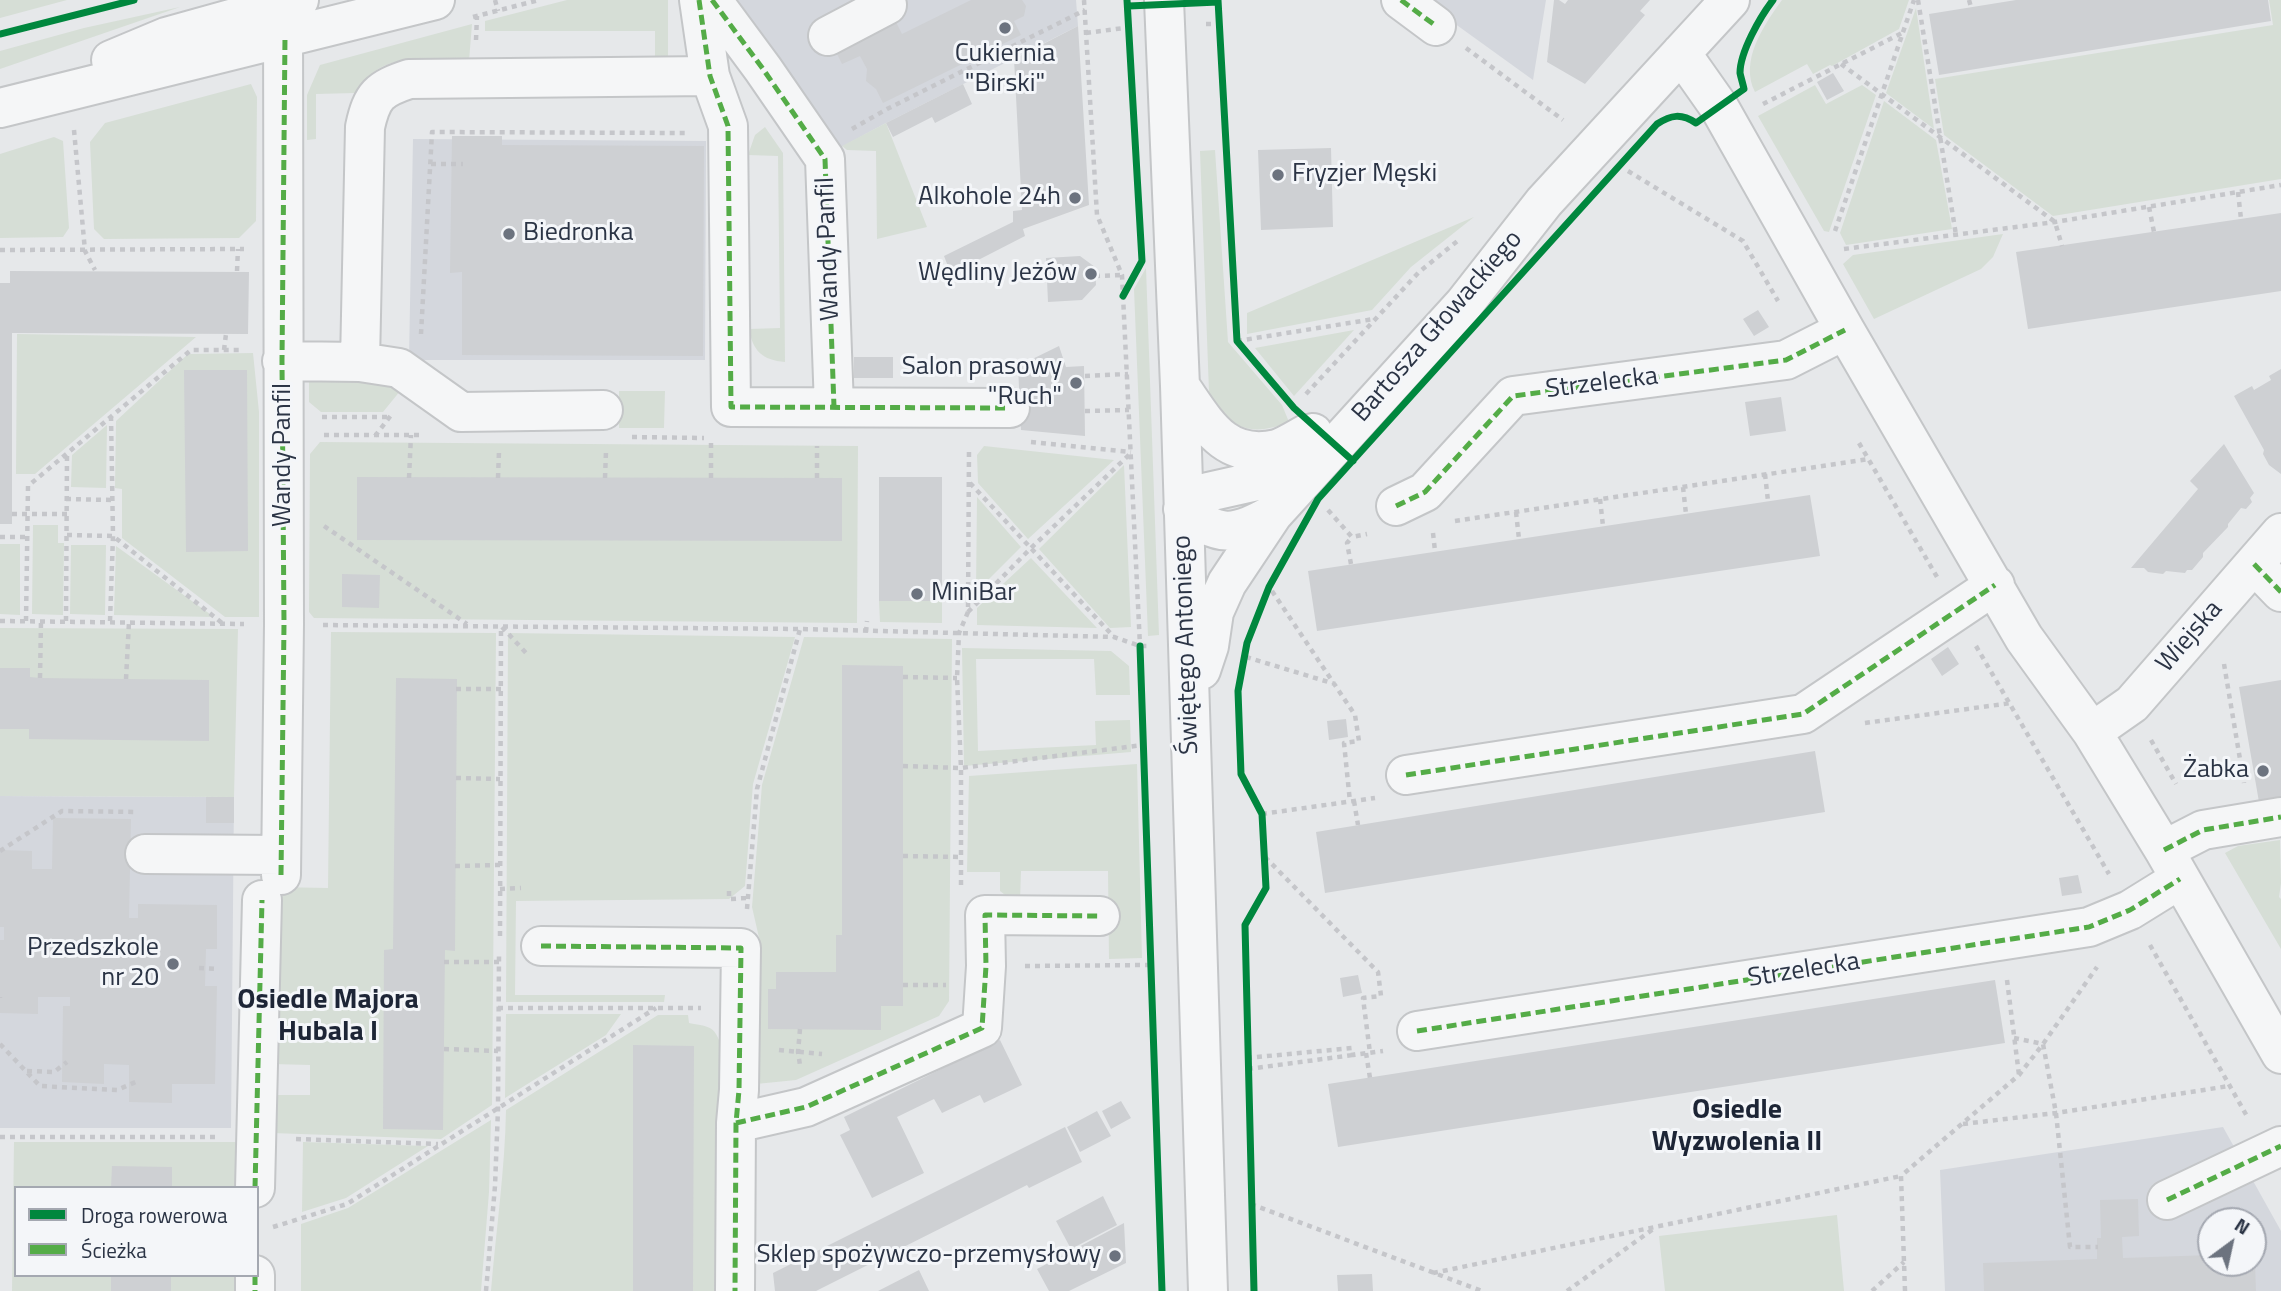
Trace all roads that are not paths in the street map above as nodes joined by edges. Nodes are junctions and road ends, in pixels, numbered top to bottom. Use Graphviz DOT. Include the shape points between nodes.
graph roads {
  1 [pos="435,0"];
  2 [pos="699,0"];
  3 [pos="712,0"];
  4 [pos="1401,0"];
  5 [pos="1730,0"];
  6 [pos="1164,2"];
  7 [pos="887,5"];
  8 [pos="289,14"];
  9 [pos="1436,26"];
  10 [pos="828,36"];
  11 [pos="1681,53"];
  12 [pos="710,76"];
  13 [pos="0,108"];
  14 [pos="1544,202"];
  15 [pos="1845,330"];
  16 [pos="266,355"];
  17 [pos="360,362"];
  18 [pos="1180,386"];
  19 [pos="1010,408"];
  20 [pos="603,410"];
  21 [pos="825,423"];
  22 [pos="1317,428"];
  23 [pos="1183,509"];
  24 [pos="1273,514"];
  25 [pos="1387,519"];
  26 [pos="2281,533"];
  27 [pos="2254,564"];
  28 [pos="1995,585"];
  29 [pos="2281,592"];
  30 [pos="1190,701"];
  31 [pos="2092,732"];
  32 [pos="1406,775"];
  33 [pos="2281,817"];
  34 [pos="143,838"];
  35 [pos="2172,865"];
  36 [pos="275,877"];
  37 [pos="1100,916"];
  38 [pos="541,946"];
  39 [pos="1417,1031"];
  40 [pos="2281,1054"];
  41 [pos="736,1124"];
  42 [pos="2281,1146"];
  43 [pos="255,1186"];
  44 [pos="2167,1200"];
  45 [pos="735,1291"];
  46 [pos="1208,1291"];
  1 -- 8 [label="street"];
  2 -- 12 [label="street"];
  3 -- 21 [label="street, Wandy Panfil" via="825,159"];
  4 -- 9 [label="street"];
  5 -- 11 [label="street, Bartosza Głowackiego"];
  6 -- 18 [label="street, Świętego Antoniego"];
  7 -- 10 [label="street"];
  8 -- 13 [label="street"];
  8 -- 16 [label="street, Wandy Panfil"];
  11 -- 14 [label="street, Bartosza Głowackiego"];
  11 -- 15 [label="street" via="1719,107"];
  12 -- 17 [label="street" via="409,79 383,88 370,106 365,127"];
  12 -- 21 [label="street" via="728,126 731,407"];
  14 -- 22 [label="street, Bartosza Głowackiego" via="1427,306"];
  14 -- 24 [label="street, Bartosza Głowackiego" via="1464,304"];
  15 -- 25 [label="street, Strzelecka" via="1786,360 1513,396 1425,492"];
  15 -- 28 [label="street"];
  16 -- 17 [label="street"];
  16 -- 36 [label="street, Wandy Panfil" via="284,625"];
  17 -- 20 [label="street" via="399,368 461,412"];
  18 -- 22 [label="street" via="1221,441 1251,451 1278,449"];
  18 -- 23 [label="street, Świętego Antoniego"];
  19 -- 21 [label="street"];
  22 -- 23 [label="street, Bartosza Głowackiego" via="1266,478 1208,492"];
  23 -- 24 [label="street, Bartosza Głowackiego" via="1203,525 1224,531 1246,529"];
  23 -- 30 [label="street, Świętego Antoniego"];
  24 -- 30 [label="street, Bartosza Głowackiego" via="1227,583 1214,612 1209,646"];
  26 -- 27 [label="street, Wiejska"];
  27 -- 29 [label="street"];
  27 -- 31 [label="street, Wiejska" via="2133,704"];
  28 -- 31 [label="street" via="2024,638"];
  28 -- 32 [label="street" via="1804,715"];
  30 -- 46 [label="street, Świętego Antoniego"];
  31 -- 35 [label="street"];
  33 -- 35 [label="street, Strzelecka" via="2203,830"];
  34 -- 36 [label="street"];
  35 -- 39 [label="street, Strzelecka" via="2130,910 2089,927"];
  35 -- 40 [label="street"];
  36 -- 43 [label="street, Wandy Panfil"];
  37 -- 41 [label="street" via="985,915 982,1028 806,1107"];
  38 -- 41 [label="street" via="741,948"];
  41 -- 45 [label="street"];
  42 -- 44 [label="street"];
}
